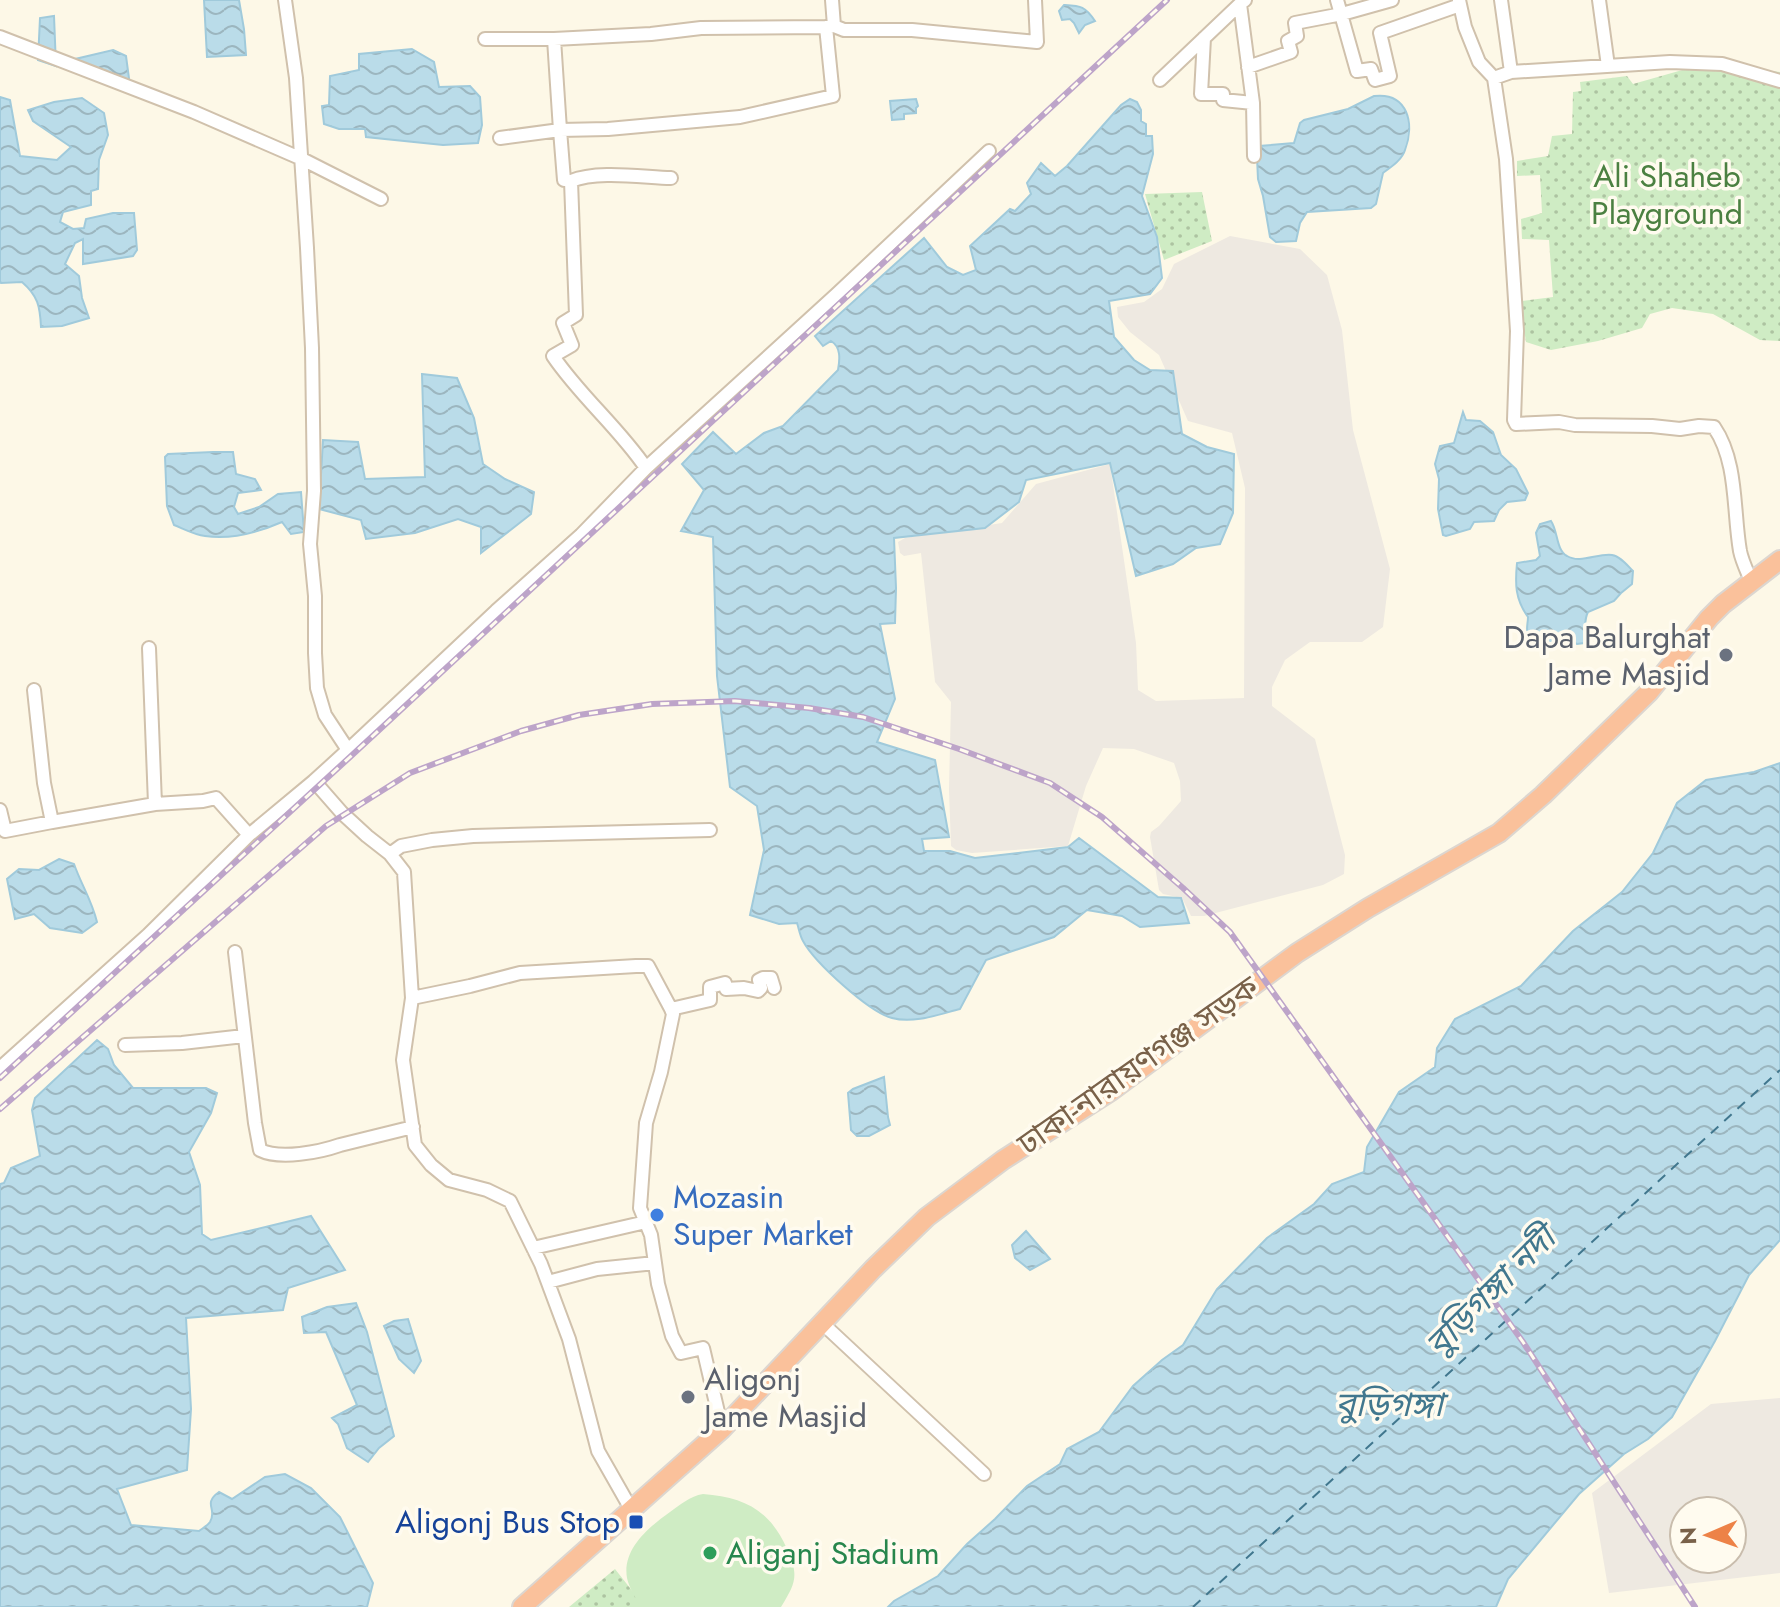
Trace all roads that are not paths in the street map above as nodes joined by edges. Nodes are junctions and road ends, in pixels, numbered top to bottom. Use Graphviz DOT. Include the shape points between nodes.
graph roads {
  1 [pos="285,0"];
  2 [pos="832,0"];
  3 [pos="1035,0"];
  4 [pos="1337,0"];
  5 [pos="1392,0"];
  6 [pos="1501,0"];
  7 [pos="1599,0"];
  8 [pos="1242,2"];
  9 [pos="1460,2"];
  10 [pos="1342,14"];
  11 [pos="830,27"];
  12 [pos="0,37"];
  13 [pos="1204,38"];
  14 [pos="485,39"];
  15 [pos="554,39"];
  16 [pos="1608,66"];
  17 [pos="1248,67"];
  18 [pos="1511,72"];
  19 [pos="1494,78"];
  20 [pos="1160,80"];
  21 [pos="1780,81"];
  22 [pos="1253,103"];
  23 [pos="560,130"];
  24 [pos="500,138"];
  25 [pos="989,151"];
  26 [pos="1254,156"];
  27 [pos="302,159"];
  28 [pos="671,178"];
  29 [pos="564,180"];
  30 [pos="381,199"];
  31 [pos="646,468"];
  32 [pos="1780,560"];
  33 [pos="1751,581"];
  34 [pos="149,648"];
  35 [pos="34,690"];
  36 [pos="348,750"];
  37 [pos="314,781"];
  38 [pos="155,804"];
  39 [pos="0,810"];
  40 [pos="52,822"];
  41 [pos="710,830"];
  42 [pos="249,835"];
  43 [pos="390,854"];
  44 [pos="235,952"];
  45 [pos="774,988"];
  46 [pos="412,998"];
  47 [pos="671,1009"];
  48 [pos="244,1036"];
  49 [pos="125,1045"];
  50 [pos="0,1068"];
  51 [pos="413,1127"];
  52 [pos="646,1222"];
  53 [pos="533,1248"];
  54 [pos="655,1263"];
  55 [pos="548,1282"];
  56 [pos="822,1323"];
  57 [pos="722,1429"];
  58 [pos="984,1474"];
  59 [pos="631,1509"];
  60 [pos="522,1607"];
  1 -- 27 [label="street"];
  2 -- 11 [label="street"];
  3 -- 11 [label="street" via="1037,42"];
  4 -- 10 [label="street"];
  5 -- 10 [label="street"];
  6 -- 18 [label="street"];
  7 -- 16 [label="street"];
  8 -- 13 [label="street"];
  8 -- 17 [label="street"];
  9 -- 10 [label="street" via="1380,33 1390,76 1375,80 1371,69 1357,71"];
  9 -- 19 [label="street" via="1479,62"];
  10 -- 17 [label="street" via="1295,23 1297,36 1288,41 1291,52"];
  11 -- 15 [label="street" via="701,28"];
  11 -- 23 [label="street" via="833,96 740,117"];
  12 -- 27 [label="street"];
  13 -- 20 [label="street"];
  13 -- 22 [label="street" via="1201,94"];
  14 -- 15 [label="street"];
  15 -- 23 [label="street"];
  16 -- 18 [label="street"];
  16 -- 21 [label="street" via="1722,64"];
  17 -- 22 [label="street"];
  18 -- 19 [label="street"];
  19 -- 33 [label="street" via="1507,168 1517,331 1516,424 1714,427 1727,460 1741,555"];
  22 -- 26 [label="street"];
  23 -- 24 [label="street"];
  23 -- 29 [label="street"];
  25 -- 31 [label="street"];
  27 -- 30 [label="street"];
  27 -- 36 [label="street" via="312,348 310,544 317,688 325,715"];
  28 -- 31 [label="street" via="571,181 576,315 563,323 572,345 553,356"];
  31 -- 36 [label="street"];
  32 -- 33 [label="highway, ঢাকা-নারায়ণগঞ্জ সড়ক"];
  33 -- 56 [label="highway, ঢাকা-নারায়ণগঞ্জ সড়ক" via="1709,618 1609,733 1499,833 1297,953 1111,1091 1003,1160 927,1217"];
  34 -- 38 [label="street"];
  35 -- 40 [label="street"];
  36 -- 37 [label="street"];
  37 -- 42 [label="street"];
  37 -- 43 [label="street"];
  38 -- 40 [label="street"];
  38 -- 42 [label="street" via="216,798"];
  39 -- 40 [label="street" via="5,831"];
  41 -- 43 [label="street" via="473,836 401,846"];
  42 -- 50 [label="street" via="148,935"];
  43 -- 46 [label="street" via="404,872"];
  44 -- 48 [label="street"];
  45 -- 47 [label="street" via="771,978 759,980 758,991 717,984 710,987 710,1000"];
  46 -- 47 [label="street" via="520,973 648,966"];
  46 -- 51 [label="street" via="403,1060"];
  47 -- 52 [label="street" via="646,1123 640,1208"];
  48 -- 49 [label="street"];
  48 -- 51 [label="street" via="260,1150 282,1155 333,1149"];
  51 -- 53 [label="street" via="415,1145 449,1180 510,1201"];
  52 -- 53 [label="street"];
  52 -- 54 [label="street"];
  53 -- 55 [label="street"];
  54 -- 55 [label="street" via="597,1269"];
  54 -- 57 [label="street" via="681,1353 703,1348"];
  55 -- 59 [label="street" via="598,1451"];
  56 -- 57 [label="highway, ঢাকা-নারায়ণগঞ্জ সড়ক"];
  56 -- 58 [label="street"];
  57 -- 59 [label="highway, ঢাকা-নারায়ণগঞ্জ সড়ক"];
  59 -- 60 [label="highway, ঢাকা-নারায়ণগঞ্জ সড়ক"];
}
